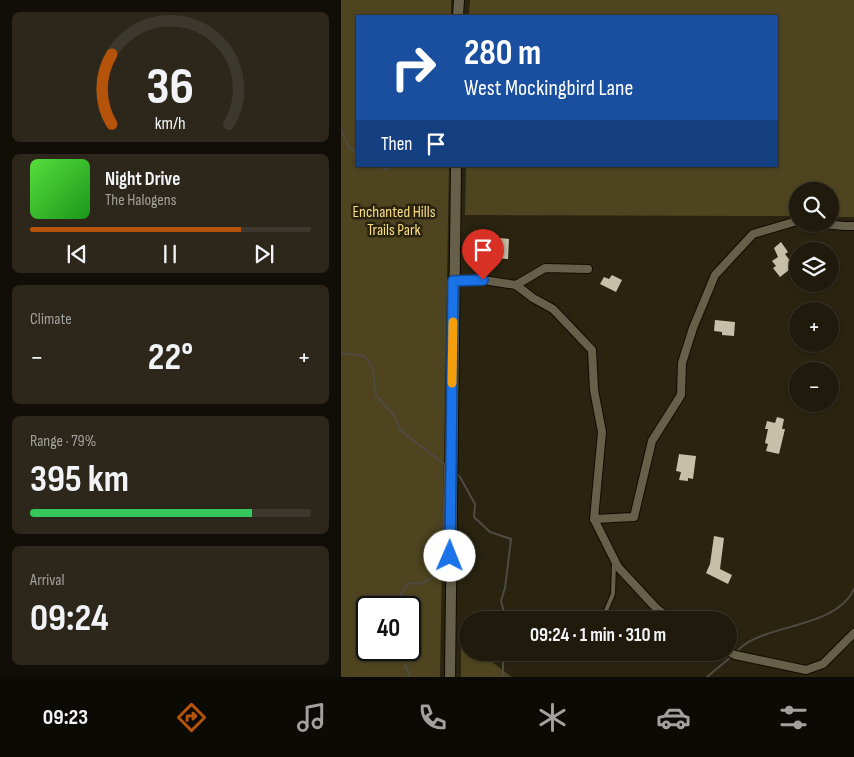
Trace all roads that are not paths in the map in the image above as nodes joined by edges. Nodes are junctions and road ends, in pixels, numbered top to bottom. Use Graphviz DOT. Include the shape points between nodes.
graph roads {
  1 [pos="459,0"];
  2 [pos="458,15"];
  3 [pos="456,167"];
  4 [pos="789,223"];
  5 [pos="839,226"];
  6 [pos="854,226"];
  7 [pos="588,269"];
  8 [pos="453,281"];
  9 [pos="516,285"];
  10 [pos="594,519"];
  11 [pos="615,561"];
  12 [pos="606,611"];
  13 [pos="658,611"];
  14 [pos="854,632"];
  15 [pos="737,654"];
  16 [pos="450,677"];
  1 -- 2 [label="street"];
  3 -- 8 [label="street"];
  4 -- 10 [label="street" via="753,234 715,274 682,363 681,395 652,441 634,516"];
  5 -- 6 [label="street"];
  7 -- 9 [label="street" via="545,268"];
  8 -- 9 [label="street" via="483,280"];
  8 -- 16 [label="street"];
  9 -- 10 [label="street" via="553,309 592,350 594,390 602,432"];
  10 -- 11 [label="street"];
  11 -- 12 [label="lane" via="613,594"];
  11 -- 13 [label="street"];
  14 -- 15 [label="street" via="823,664 806,670"];
}
